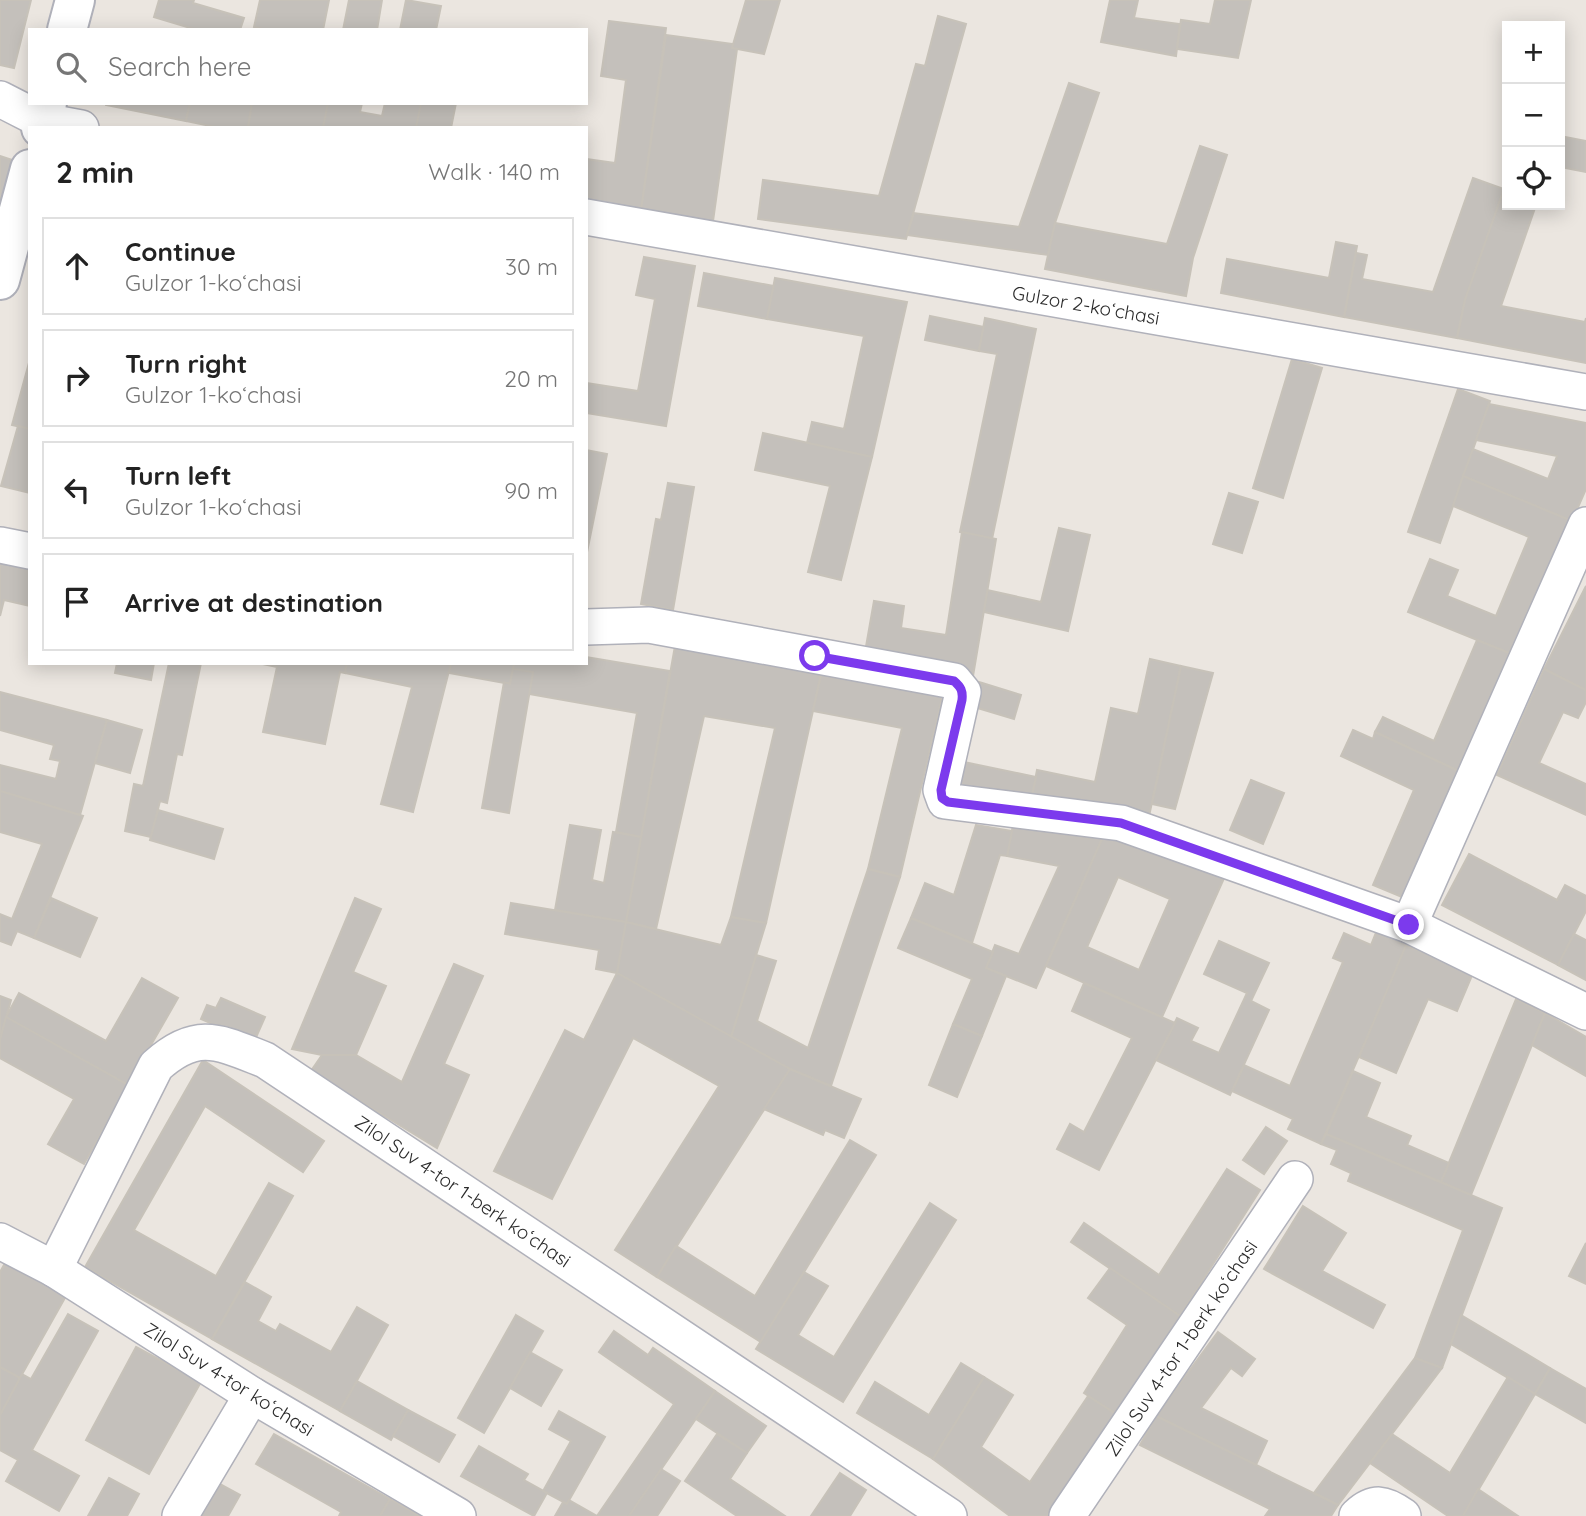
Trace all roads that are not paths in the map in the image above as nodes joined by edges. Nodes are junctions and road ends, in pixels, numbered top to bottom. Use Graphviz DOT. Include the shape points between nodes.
graph roads {
  1 [pos="75,0"];
  2 [pos="68,28"];
  3 [pos="0,99"];
  4 [pos="44,117"];
  5 [pos="73,126"];
  6 [pos="28,176"];
  7 [pos="588,217"];
  8 [pos="0,280"];
  9 [pos="1586,393"];
  10 [pos="1586,525"];
  11 [pos="0,545"];
  12 [pos="28,551"];
  13 [pos="588,627"];
  14 [pos="1409,925"];
  15 [pos="1586,1012"];
  16 [pos="1295,1179"];
  17 [pos="0,1241"];
  18 [pos="54,1269"];
  19 [pos="253,1395"];
  20 [pos="180,1516"];
  21 [pos="458,1516"];
  22 [pos="949,1516"];
  23 [pos="1067,1516"];
  24 [pos="1357,1516"];
  25 [pos="1403,1516"];
  1 -- 2 [label="main road"];
  3 -- 4 [label="street"];
  4 -- 5 [label="street"];
  6 -- 8 [label="main road"];
  7 -- 9 [label="street, Gulzor 2-koʻchasi"];
  10 -- 14 [label="street"];
  11 -- 12 [label="street"];
  13 -- 14 [label="street" via="649,625 954,681 963,692 941,790 944,801 1121,823"];
  14 -- 15 [label="street"];
  16 -- 23 [label="street, Zilol Suv 4-tor 1-berk koʻchasi"];
  17 -- 18 [label="street, Zilol Suv 4-tor koʻchasi"];
  18 -- 19 [label="street, Zilol Suv 4-tor koʻchasi"];
  18 -- 22 [label="street, Zilol Suv 4-tor 1-berk koʻchasi" via="156,1066 192,1043 220,1042 265,1060"];
  19 -- 20 [label="street"];
  19 -- 21 [label="street, Zilol Suv 4-tor koʻchasi"];
  24 -- 25 [label="street" via="1380,1505"];
}
